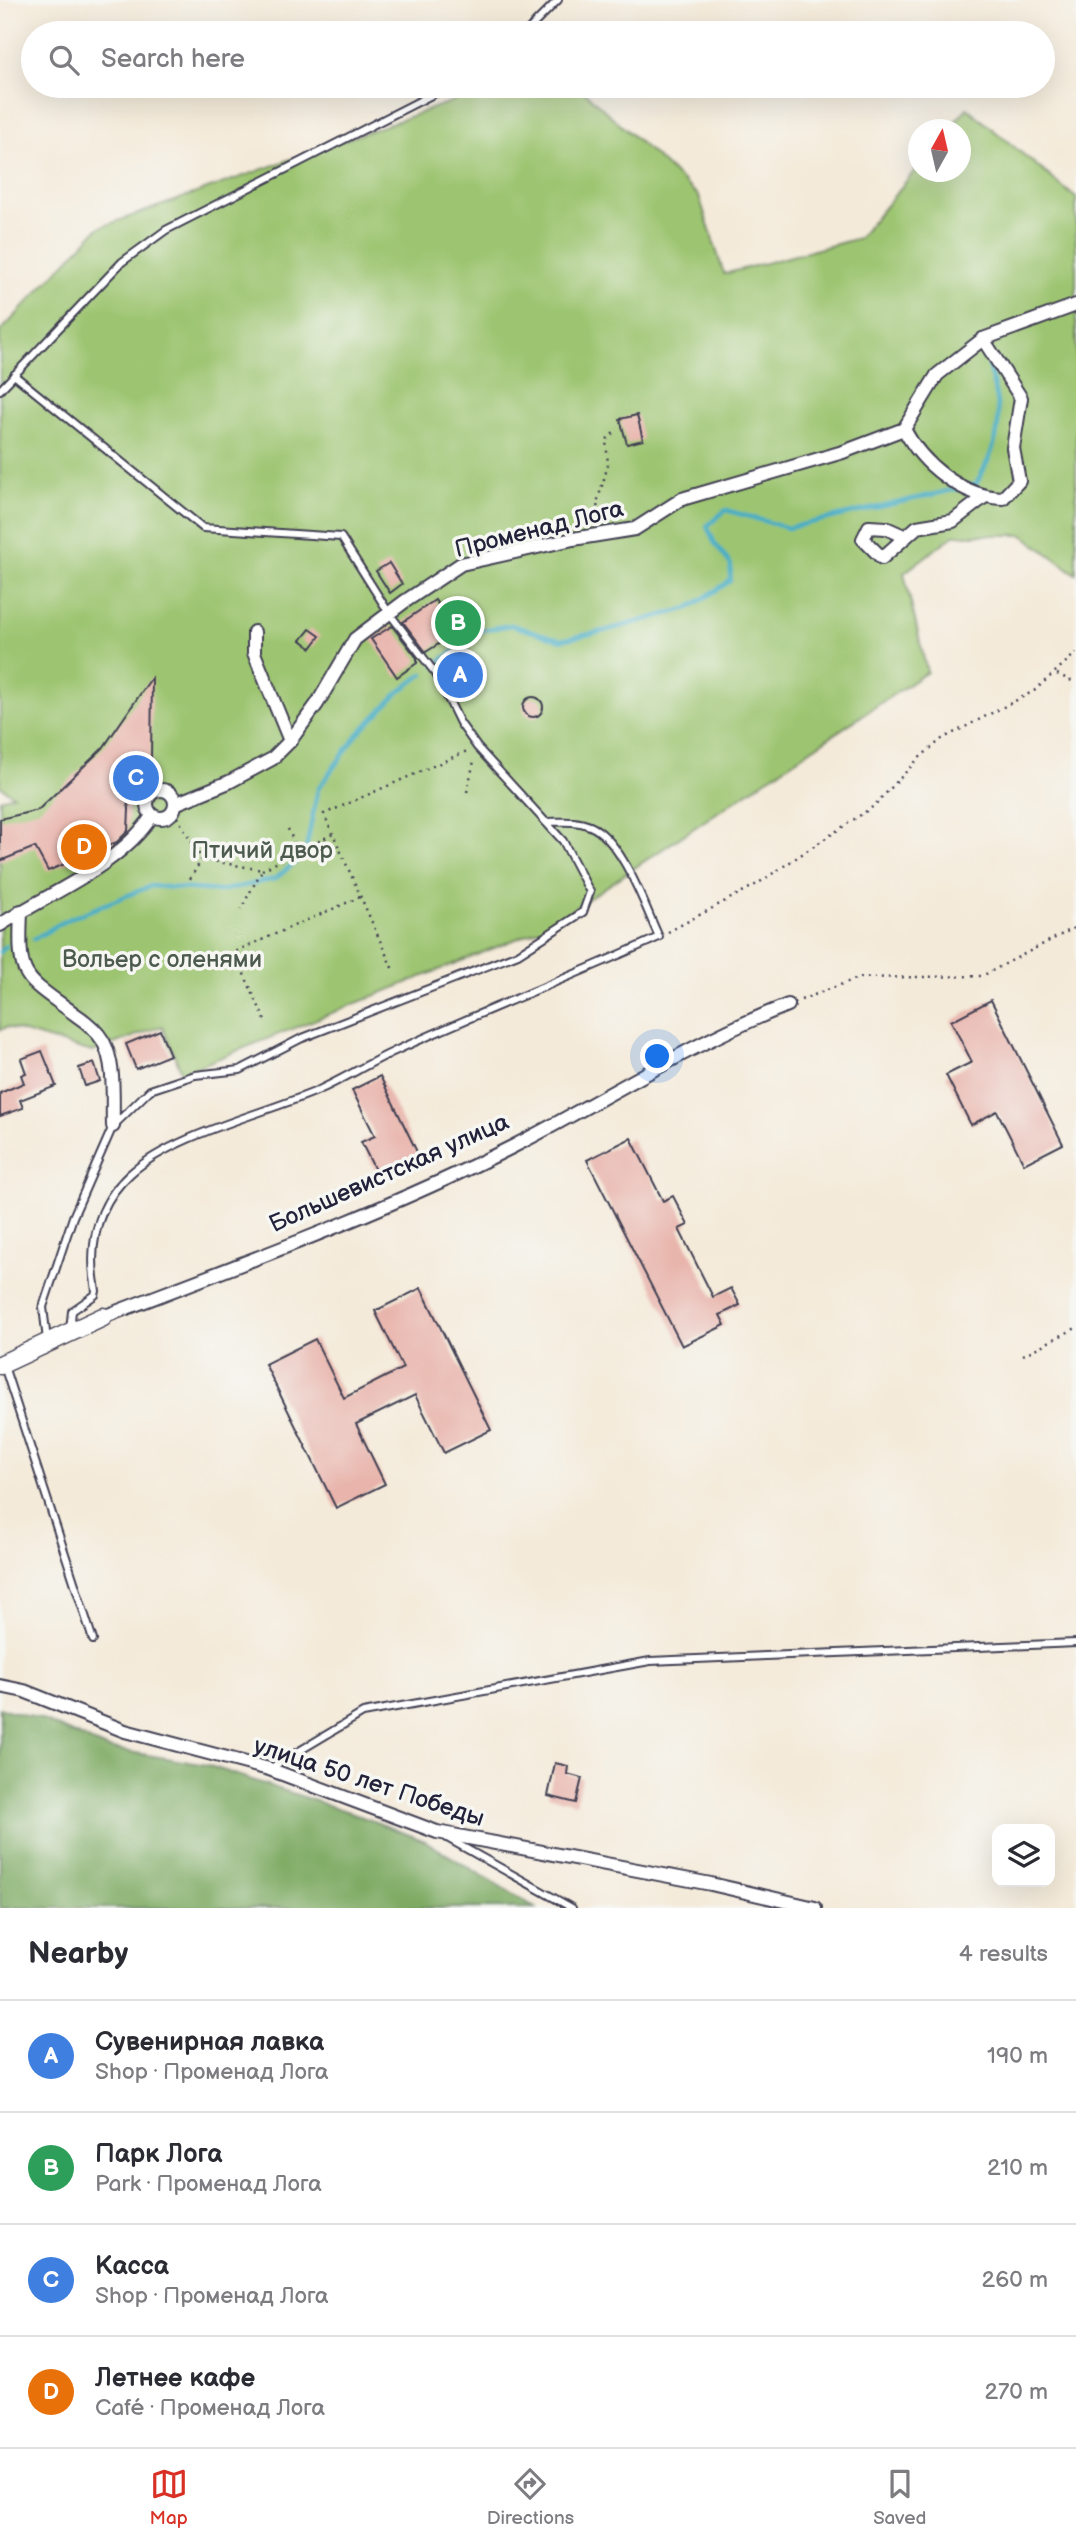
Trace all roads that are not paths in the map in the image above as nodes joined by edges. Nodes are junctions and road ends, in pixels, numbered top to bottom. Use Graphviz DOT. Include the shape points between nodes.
graph roads {
  1 [pos="558,0"];
  2 [pos="537,21"];
  3 [pos="425,98"];
  4 [pos="1076,305"];
  5 [pos="983,339"];
  6 [pos="14,375"];
  7 [pos="0,390"];
  8 [pos="904,429"];
  9 [pos="984,497"];
  10 [pos="904,536"];
  11 [pos="389,612"];
  12 [pos="254,632"];
  13 [pos="290,741"];
  14 [pos="174,808"];
  15 [pos="152,816"];
  16 [pos="546,822"];
  17 [pos="21,912"];
  18 [pos="0,925"];
  19 [pos="788,1005"];
  20 [pos="113,1126"];
  21 [pos="103,1317"];
  22 [pos="69,1332"];
  23 [pos="47,1342"];
  24 [pos="1,1365"];
  25 [pos="93,1640"];
  26 [pos="1076,1643"];
  27 [pos="0,1686"];
  28 [pos="269,1769"];
  29 [pos="437,1832"];
  30 [pos="572,1908"];
  31 [pos="815,1908"];
  1 -- 2 [label="lane"];
  3 -- 6 [label="lane" via="166,230 122,262"];
  4 -- 5 [label="street"];
  5 -- 8 [label="street" via="937,375"];
  5 -- 9 [label="street" via="1021,398 1013,447 1018,481 1003,498"];
  6 -- 7 [label="lane"];
  6 -- 11 [label="lane" via="203,528 341,537"];
  8 -- 9 [label="street" via="916,452 961,488"];
  8 -- 11 [label="street, Променад Лога" via="843,452 682,499 635,529 461,564"];
  9 -- 10 [label="street" via="953,521 917,527"];
  11 -- 13 [label="street, Променад Лога" via="355,639"];
  11 -- 16 [label="lane" via="436,674 477,747"];
  12 -- 13 [label="street" via="254,653"];
  13 -- 14 [label="street, Променад Лога" via="261,765"];
  14 -- 15 [label="street" via="161,819"];
  14 -- 15 [label="street" via="167,792 154,792 147,803"];
  15 -- 17 [label="street" via="141,833 66,889"];
  16 -- 20 [label="lane" via="564,841 590,892 583,912 517,954 300,1039 240,1070 195,1075 150,1090"];
  16 -- 22 [label="lane" via="593,827 613,846 659,937 145,1162 101,1210 95,1235 95,1295 72,1311"];
  17 -- 18 [label="street"];
  17 -- 20 [label="street" via="19,954 26,978 81,1018 107,1050"];
  19 -- 21 [label="street, Большевистская улица" via="738,1024 488,1158 314,1237"];
  20 -- 23 [label="lane" via="73,1217 43,1307"];
  21 -- 22 [label="street, Большевистская улица"];
  22 -- 23 [label="street, Большевистская улица"];
  23 -- 24 [label="street, Большевистская улица"];
  24 -- 25 [label="lane"];
  26 -- 28 [label="lane" via="650,1661 363,1713"];
  27 -- 28 [label="street, улица 50 лет Победы" via="125,1731"];
  28 -- 29 [label="street, улица 50 лет Победы"];
  29 -- 30 [label="lane"];
  29 -- 31 [label="street, улица 50 лет Победы"];
}
